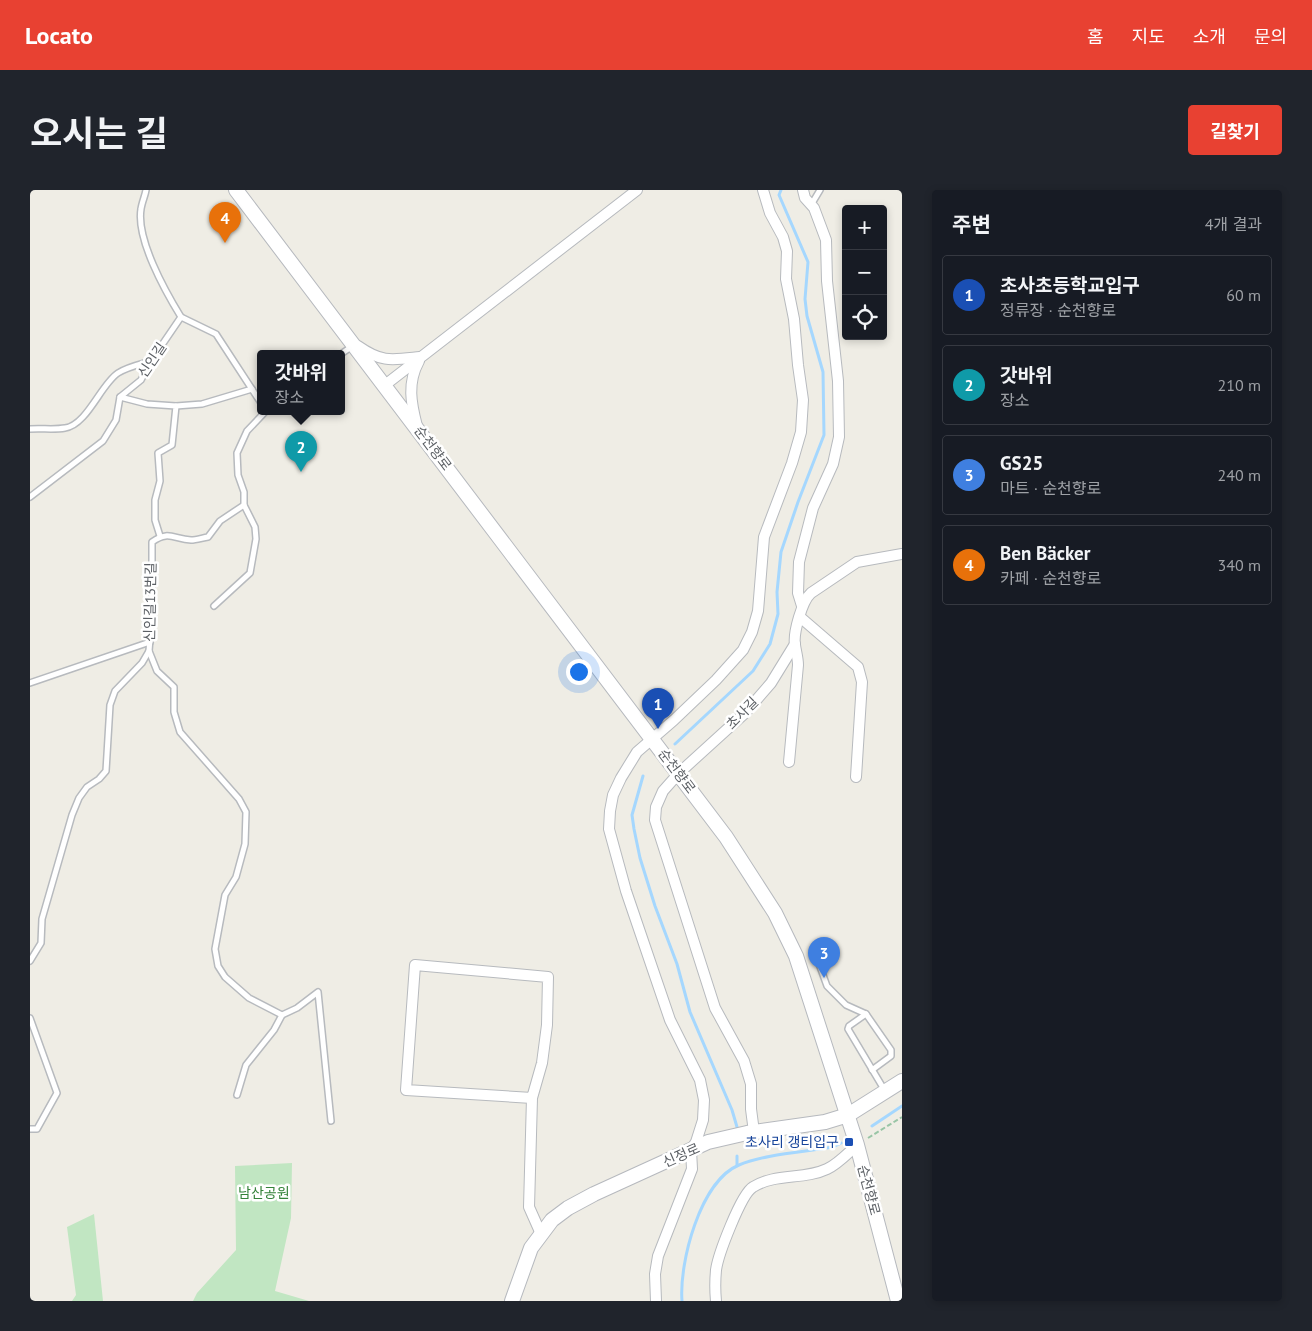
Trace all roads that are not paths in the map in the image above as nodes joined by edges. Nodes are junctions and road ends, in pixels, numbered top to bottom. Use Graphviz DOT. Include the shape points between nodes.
graph roads {
  1 [pos="146,190"];
  2 [pos="236,190"];
  3 [pos="637,190"];
  4 [pos="763,190"];
  5 [pos="803,190"];
  6 [pos="820,190"];
  7 [pos="811,205"];
  8 [pos="181,317"];
  9 [pos="353,343"];
  10 [pos="345,350"];
  11 [pos="421,356"];
  12 [pos="151,361"];
  13 [pos="385,385"];
  14 [pos="252,389"];
  15 [pos="120,397"];
  16 [pos="257,397"];
  17 [pos="176,406"];
  18 [pos="262,415"];
  19 [pos="417,427"];
  20 [pos="30,429"];
  21 [pos="30,497"];
  22 [pos="244,505"];
  23 [pos="160,536"];
  24 [pos="902,554"];
  25 [pos="214,606"];
  26 [pos="802,606"];
  27 [pos="800,617"];
  28 [pos="150,642"];
  29 [pos="795,644"];
  30 [pos="149,651"];
  31 [pos="30,683"];
  32 [pos="652,738"];
  33 [pos="789,762"];
  34 [pos="678,773"];
  35 [pos="856,777"];
  36 [pos="30,961"];
  37 [pos="819,964"];
  38 [pos="866,1014"];
  39 [pos="282,1015"];
  40 [pos="30,1018"];
  41 [pos="872,1070"];
  42 [pos="902,1081"];
  43 [pos="885,1092"];
  44 [pos="237,1094"];
  45 [pos="532,1098"];
  46 [pos="848,1115"];
  47 [pos="331,1121"];
  48 [pos="30,1129"];
  49 [pos="754,1132"];
  50 [pos="857,1145"];
  51 [pos="691,1150"];
  52 [pos="541,1234"];
  53 [pos="512,1301"];
  54 [pos="656,1301"];
  55 [pos="716,1301"];
  56 [pos="898,1301"];
  1 -- 8 [label="lane" via="141,224 154,269"];
  2 -- 9 [label="main road, 순천향로"];
  3 -- 11 [label="street"];
  4 -- 32 [label="street" via="787,251 786,279 803,400 801,432 764,537 758,611 752,632 743,650 716,680"];
  5 -- 7 [label="street"];
  6 -- 7 [label="lane"];
  7 -- 26 [label="street" via="826,240 838,381 839,437 832,464 813,508 799,562 798,594"];
  8 -- 12 [label="lane, 신인길"];
  8 -- 14 [label="lane" via="216,334"];
  9 -- 10 [label="lane"];
  9 -- 11 [label="street" via="372,356 390,360"];
  9 -- 13 [label="main road, 순천향로"];
  11 -- 13 [label="street"];
  11 -- 19 [label="street" via="411,384"];
  12 -- 15 [label="lane, 신인길" via="141,380"];
  12 -- 20 [label="lane" via="118,372 97,401 67,428"];
  13 -- 19 [label="main road, 순천향로"];
  14 -- 16 [label="lane"];
  14 -- 17 [label="lane" via="202,404"];
  15 -- 17 [label="lane" via="147,404"];
  15 -- 21 [label="lane" via="116,420 103,441"];
  17 -- 23 [label="lane" via="172,445 158,453 160,481 155,500 155,520"];
  18 -- 22 [label="lane" via="247,431 237,452"];
  19 -- 32 [label="main road, 순천향로"];
  22 -- 23 [label="lane" via="220,521 208,537 192,540"];
  22 -- 25 [label="lane" via="255,527 250,573"];
  23 -- 28 [label="lane, 신인길13번길" via="152,542"];
  24 -- 26 [label="street" via="857,562 811,593"];
  26 -- 27 [label="street"];
  27 -- 29 [label="street"];
  27 -- 35 [label="street" via="858,667 862,682"];
  28 -- 30 [label="lane, 신인길13번길"];
  28 -- 31 [label="lane"];
  29 -- 33 [label="street" via="798,665"];
  29 -- 34 [label="street, 초사길" via="771,683 745,713"];
  30 -- 36 [label="lane, 신인길13번길" via="115,691 110,705 106,771 86,787 72,815 42,919 40,943"];
  30 -- 39 [label="lane" via="157,671 174,687 174,712 180,732 239,799 246,812 245,844 236,877 225,895 215,949 218,966 225,977 249,998"];
  32 -- 34 [label="main road, 순천향로"];
  32 -- 51 [label="street" via="637,752 621,778 613,795 609,829 657,986 700,1080 703,1120"];
  34 -- 46 [label="main road, 순천향로" via="726,837 775,914 796,956"];
  34 -- 49 [label="street, 초사길" via="663,790 655,820 716,1008 744,1061 751,1084"];
  37 -- 38 [label="lane" via="827,986 846,1005"];
  38 -- 41 [label="lane" via="848,1027"];
  38 -- 41 [label="lane" via="892,1053"];
  39 -- 44 [label="lane" via="246,1065"];
  39 -- 47 [label="lane" via="318,992"];
  40 -- 48 [label="lane" via="57,1093 37,1129"];
  41 -- 43 [label="lane"];
  42 -- 43 [label="main road, 신정로"];
  43 -- 46 [label="main road, 신정로"];
  45 -- 45 [label="street" via="545,1044 548,977 416,965 406,1090"];
  45 -- 52 [label="street" via="529,1207"];
  46 -- 49 [label="main road, 신정로" via="824,1122"];
  46 -- 50 [label="main road, 순천향로"];
  49 -- 51 [label="main road, 신정로" via="708,1142"];
  50 -- 55 [label="street" via="829,1168 764,1182 751,1188 739,1206 720,1254 714,1291"];
  50 -- 56 [label="main road, 순천향로"];
  51 -- 52 [label="main road, 신정로" via="568,1208"];
  51 -- 54 [label="street" via="692,1169 658,1256"];
  52 -- 53 [label="main road, 신정로" via="524,1264"];
}
